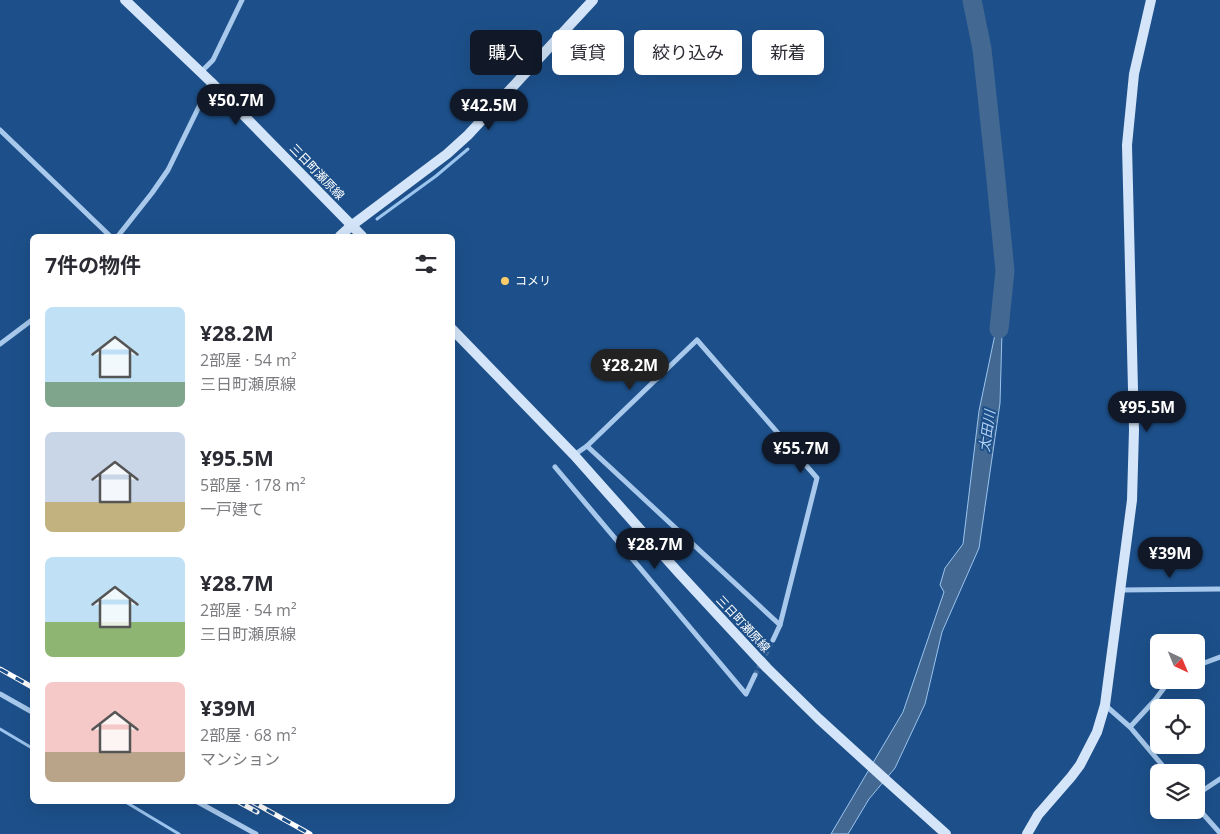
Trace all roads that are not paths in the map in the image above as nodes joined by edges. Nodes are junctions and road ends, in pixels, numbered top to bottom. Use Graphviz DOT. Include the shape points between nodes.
graph roads {
  1 [pos="126,0"];
  2 [pos="242,0"];
  3 [pos="593,0"];
  4 [pos="1151,0"];
  5 [pos="202,73"];
  6 [pos="212,82"];
  7 [pos="0,130"];
  8 [pos="351,226"];
  9 [pos="108,234"];
  10 [pos="120,234"];
  11 [pos="342,234"];
  12 [pos="360,234"];
  13 [pos="30,322"];
  14 [pos="455,332"];
  15 [pos="0,344"];
  16 [pos="587,446"];
  17 [pos="574,455"];
  18 [pos="555,467"];
  19 [pos="1220,589"];
  20 [pos="1120,590"];
  21 [pos="780,626"];
  22 [pos="773,640"];
  23 [pos="1220,657"];
  24 [pos="1205,663"];
  25 [pos="755,675"];
  26 [pos="1163,689"];
  27 [pos="0,694"];
  28 [pos="1105,705"];
  29 [pos="30,711"];
  30 [pos="1130,726"];
  31 [pos="1161,764"];
  32 [pos="1220,779"];
  33 [pos="1205,790"];
  34 [pos="201,804"];
  35 [pos="1205,816"];
  36 [pos="1220,833"];
  37 [pos="256,834"];
  38 [pos="946,834"];
  39 [pos="1026,834"];
  1 -- 5 [label="street, 三日町瀬原線"];
  2 -- 5 [label="street" via="213,60"];
  3 -- 8 [label="street" via="468,135"];
  4 -- 20 [label="street" via="1134,74 1127,145 1134,430 1132,500"];
  5 -- 6 [label="street, 三日町瀬原線"];
  6 -- 8 [label="street, 三日町瀬原線"];
  6 -- 10 [label="street" via="168,170"];
  7 -- 9 [label="street"];
  8 -- 11 [label="street"];
  8 -- 12 [label="street, 三日町瀬原線"];
  13 -- 15 [label="street"];
  14 -- 17 [label="street, 三日町瀬原線"];
  16 -- 17 [label="street"];
  16 -- 21 [label="street"];
  16 -- 21 [label="street" via="697,340 817,478"];
  17 -- 38 [label="street, 三日町瀬原線" via="767,668"];
  18 -- 25 [label="street" via="746,694"];
  19 -- 20 [label="street"];
  20 -- 28 [label="street"];
  21 -- 22 [label="street"];
  23 -- 24 [label="street"];
  26 -- 30 [label="street"];
  27 -- 29 [label="street"];
  28 -- 30 [label="street"];
  28 -- 39 [label="street" via="1097,732 1080,765"];
  30 -- 31 [label="street"];
  32 -- 33 [label="street"];
  34 -- 37 [label="street"];
  35 -- 36 [label="street"];
}
